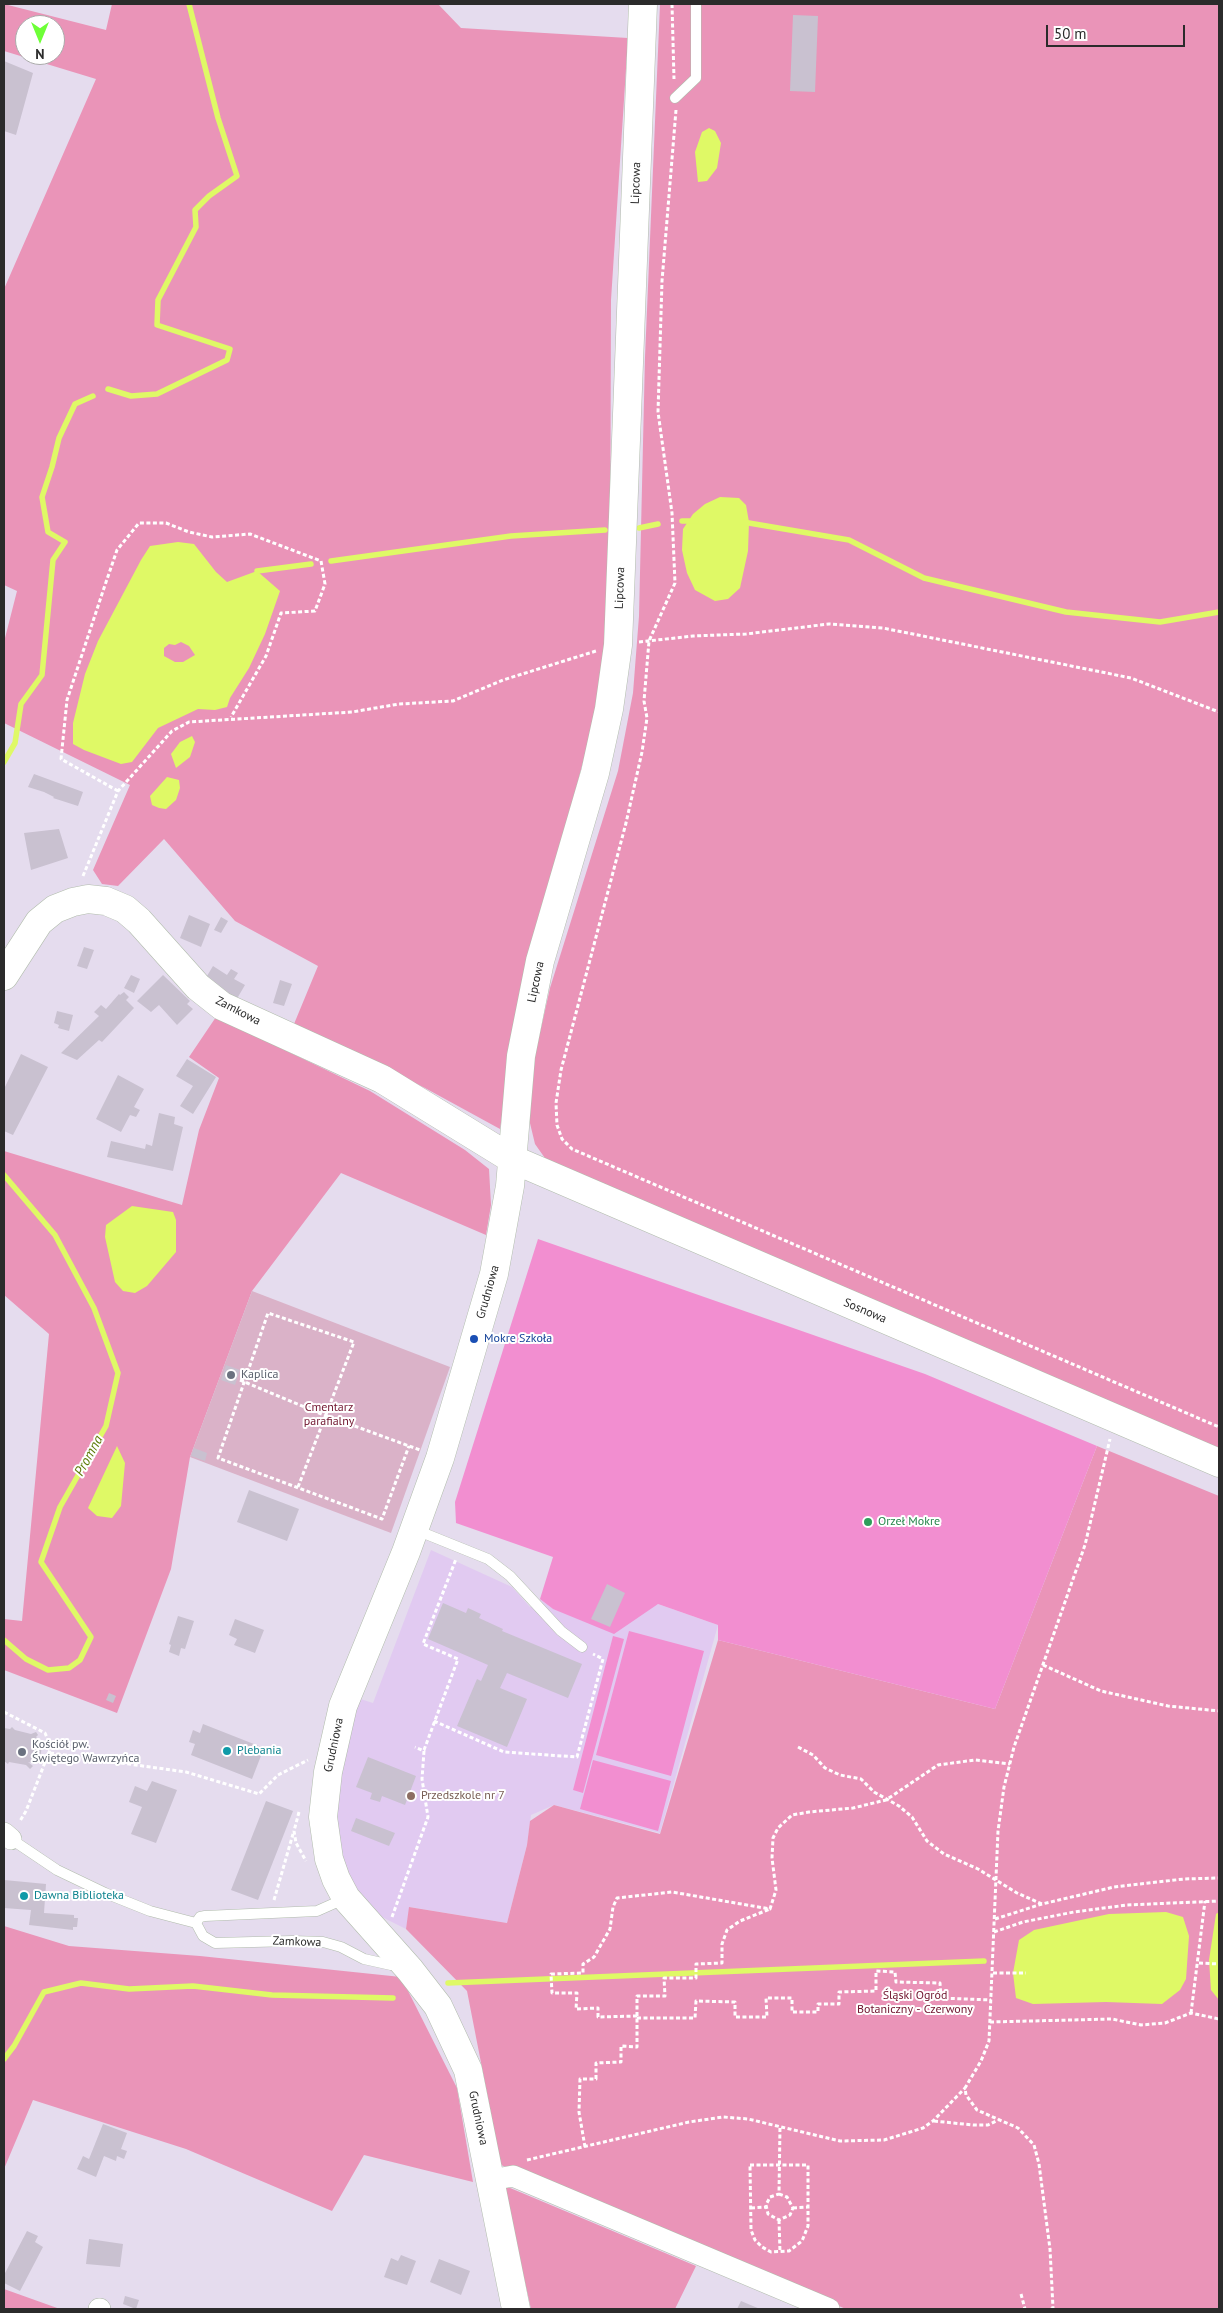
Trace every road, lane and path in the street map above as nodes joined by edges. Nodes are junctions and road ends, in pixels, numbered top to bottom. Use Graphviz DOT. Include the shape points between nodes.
graph roads {
  1 [pos="643,4"];
  2 [pos="672,4"];
  3 [pos="696,4"];
  4 [pos="675,98"];
  5 [pos="649,641"];
  6 [pos="618,645"];
  7 [pos="1219,712"];
  8 [pos="231,718"];
  9 [pos="118,791"];
  10 [pos="73,902"];
  11 [pos="4,976"];
  12 [pos="512,1159"];
  13 [pos="240,1380"];
  14 [pos="244,1382"];
  15 [pos="326,1415"];
  16 [pos="1116,1419"];
  17 [pos="1219,1427"];
  18 [pos="409,1446"];
  19 [pos="420,1450"];
  20 [pos="1219,1463"];
  21 [pos="298,1487"];
  22 [pos="414,1529"];
  23 [pos="460,1547"];
  24 [pos="582,1647"];
  25 [pos="1043,1665"];
  26 [pos="4,1712"];
  27 [pos="1219,1712"];
  28 [pos="434,1721"];
  29 [pos="415,1747"];
  30 [pos="798,1747"];
  31 [pos="424,1750"];
  32 [pos="50,1753"];
  33 [pos="1010,1764"];
  34 [pos="310,1766"];
  35 [pos="886,1800"];
  36 [pos="301,1803"];
  37 [pos="294,1831"];
  38 [pos="10,1833"];
  39 [pos="309,1867"];
  40 [pos="1219,1878"];
  41 [pos="996,1881"];
  42 [pos="346,1898"];
  43 [pos="1204,1900"];
  44 [pos="1219,1902"];
  45 [pos="1042,1904"];
  46 [pos="770,1909"];
  47 [pos="266,1914"];
  48 [pos="995,1918"];
  49 [pos="392,1919"];
  50 [pos="196,1922"];
  51 [pos="994,1932"];
  52 [pos="404,1963"];
  53 [pos="1199,1963"];
  54 [pos="1219,1964"];
  55 [pos="993,1973"];
  56 [pos="1026,1973"];
  57 [pos="991,2000"];
  58 [pos="1191,2013"];
  59 [pos="637,2017"];
  60 [pos="1219,2019"];
  61 [pos="990,2022"];
  62 [pos="965,2088"];
  63 [pos="998,2120"];
  64 [pos="933,2121"];
  65 [pos="780,2126"];
  66 [pos="585,2147"];
  67 [pos="779,2165"];
  68 [pos="522,2166"];
  69 [pos="491,2180"];
  70 [pos="779,2194"];
  71 [pos="766,2207"];
  72 [pos="808,2207"];
  73 [pos="751,2208"];
  74 [pos="792,2208"];
  75 [pos="779,2220"];
  76 [pos="780,2252"];
  77 [pos="1021,2294"];
  78 [pos="516,2309"];
  79 [pos="829,2309"];
  80 [pos="1025,2309"];
  81 [pos="1051,2309"];
  1 -- 6 [label="street, Lipcowa"];
  2 -- 4 [label="path"];
  3 -- 4 [label="lane" via="696,78"];
  4 -- 5 [label="path" via="676,120 662,281 658,412 672,513 675,583"];
  5 -- 6 [label="path"];
  5 -- 7 [label="path" via="829,624 883,628 1131,678"];
  5 -- 17 [label="path" via="642,752 562,1070 556,1103 557,1125 562,1139 572,1149"];
  6 -- 8 [label="path" via="559,661 453,701 399,704 352,712"];
  6 -- 12 [label="street, Lipcowa" via="596,773 540,961 520,1056"];
  8 -- 9 [label="path" via="189,722 172,731"];
  8 -- 9 [label="path" via="266,656 281,613 315,611 325,584 321,561 250,534 212,537 166,523 139,523 117,550 103,590 67,700 61,759"];
  9 -- 10 [label="path"];
  10 -- 11 [label="street, Zamkowa" via="39,922"];
  10 -- 12 [label="street, Zamkowa" via="88,899 106,901 125,909 155,937 198,987 222,1006 382,1079"];
  12 -- 16 [label="street, Sosnowa"];
  12 -- 22 [label="street, Grudniowa" via="506,1217 494,1274 440,1458"];
  13 -- 14 [label="path"];
  14 -- 15 [label="path"];
  14 -- 15 [label="path" via="268,1312 354,1342"];
  14 -- 21 [label="path" via="218,1458"];
  15 -- 18 [label="path"];
  15 -- 21 [label="path"];
  16 -- 20 [label="street, Sosnowa"];
  16 -- 25 [label="path" via="1085,1545"];
  18 -- 19 [label="path"];
  18 -- 21 [label="path" via="382,1519"];
  22 -- 23 [label="lane"];
  22 -- 42 [label="street, Grudniowa" via="343,1706 328,1772 323,1817 325,1838 333,1872"];
  23 -- 24 [label="lane" via="488,1559 510,1576 561,1631"];
  23 -- 28 [label="path" via="423,1644 458,1659"];
  24 -- 28 [label="path" via="603,1659 577,1757 504,1752"];
  25 -- 27 [label="path" via="1101,1691 1168,1706"];
  25 -- 33 [label="path"];
  26 -- 32 [label="path" via="45,1733"];
  28 -- 31 [label="path"];
  29 -- 31 [label="path"];
  30 -- 35 [label="path" via="840,1775 862,1779"];
  31 -- 49 [label="path" via="422,1779 428,1817"];
  32 -- 34 [label="path" via="186,1772 259,1794 278,1775 313,1757"];
  32 -- 38 [label="path" via="26,1812"];
  33 -- 35 [label="path" via="975,1760 938,1765"];
  33 -- 41 [label="path" via="998,1831"];
  35 -- 41 [label="path" via="912,1817 927,1842"];
  35 -- 46 [label="path" via="792,1816 778,1828 773,1838 772,1858 776,1890"];
  36 -- 37 [label="path"];
  37 -- 39 [label="path" via="296,1843"];
  37 -- 47 [label="path" via="277,1894"];
  38 -- 50 [label="lane" via="57,1870 105,1894 150,1911"];
  40 -- 45 [label="path" via="1142,1882"];
  41 -- 45 [label="path"];
  41 -- 48 [label="path"];
  42 -- 47 [label="lane" via="317,1911"];
  42 -- 52 [label="street, Grudniowa"];
  43 -- 44 [label="path"];
  43 -- 51 [label="path" via="1074,1912 1023,1922"];
  43 -- 53 [label="path"];
  45 -- 48 [label="path"];
  46 -- 59 [label="path" via="727,1930 722,1944 722,1963 696,1964 696,1978 664,1978 665,1996 637,1996"];
  46 -- 59 [label="path" via="672,1892 617,1898 612,1907 610,1929 594,1957 583,1964 583,1973 551,1974 552,1993 577,1993 576,2009 598,2008 598,2017"];
  47 -- 50 [label="lane" via="206,1916"];
  48 -- 51 [label="path"];
  50 -- 52 [label="lane, Zamkowa" via="203,1936 215,1943 323,1942 364,1959 391,1965"];
  51 -- 55 [label="path"];
  52 -- 69 [label="street, Grudniowa" via="438,2006 468,2070"];
  53 -- 54 [label="path"];
  53 -- 58 [label="path"];
  55 -- 56 [label="path"];
  55 -- 57 [label="path"];
  57 -- 59 [label="path" via="941,1998 940,1982 896,1982 895,1972 876,1971 876,1991 839,1992 839,2004 818,2004 818,2012 792,2012 792,1998 766,1998 767,2017 734,2018 735,2002 696,2001 695,2018"];
  57 -- 61 [label="path"];
  58 -- 60 [label="path"];
  58 -- 61 [label="path" via="1165,2023 1141,2025 1112,2019"];
  59 -- 66 [label="path" via="637,2047 621,2046 621,2062 596,2063 596,2079 580,2079 579,2112"];
  61 -- 62 [label="path" via="989,2041"];
  62 -- 63 [label="path" via="977,2110"];
  62 -- 64 [label="path"];
  63 -- 64 [label="path" via="973,2125"];
  63 -- 81 [label="path" via="1018,2128 1034,2145 1040,2164 1050,2249"];
  64 -- 65 [label="path" via="906,2134 862,2141 840,2141"];
  65 -- 66 [label="path" via="723,2117"];
  65 -- 67 [label="path"];
  66 -- 68 [label="path" via="527,2160"];
  67 -- 70 [label="path"];
  67 -- 72 [label="path" via="808,2165"];
  67 -- 73 [label="path" via="750,2165"];
  69 -- 78 [label="street, Grudniowa"];
  69 -- 79 [label="street" via="513,2176"];
  70 -- 71 [label="path" via="770,2197"];
  70 -- 74 [label="path" via="787,2197"];
  71 -- 73 [label="path"];
  71 -- 75 [label="path" via="771,2217"];
  72 -- 74 [label="path"];
  72 -- 76 [label="path" via="808,2226 802,2242 789,2251"];
  73 -- 76 [label="path" via="751,2230 755,2240 766,2249"];
  74 -- 75 [label="path" via="790,2215"];
  75 -- 76 [label="path"];
  77 -- 80 [label="path"];
}
